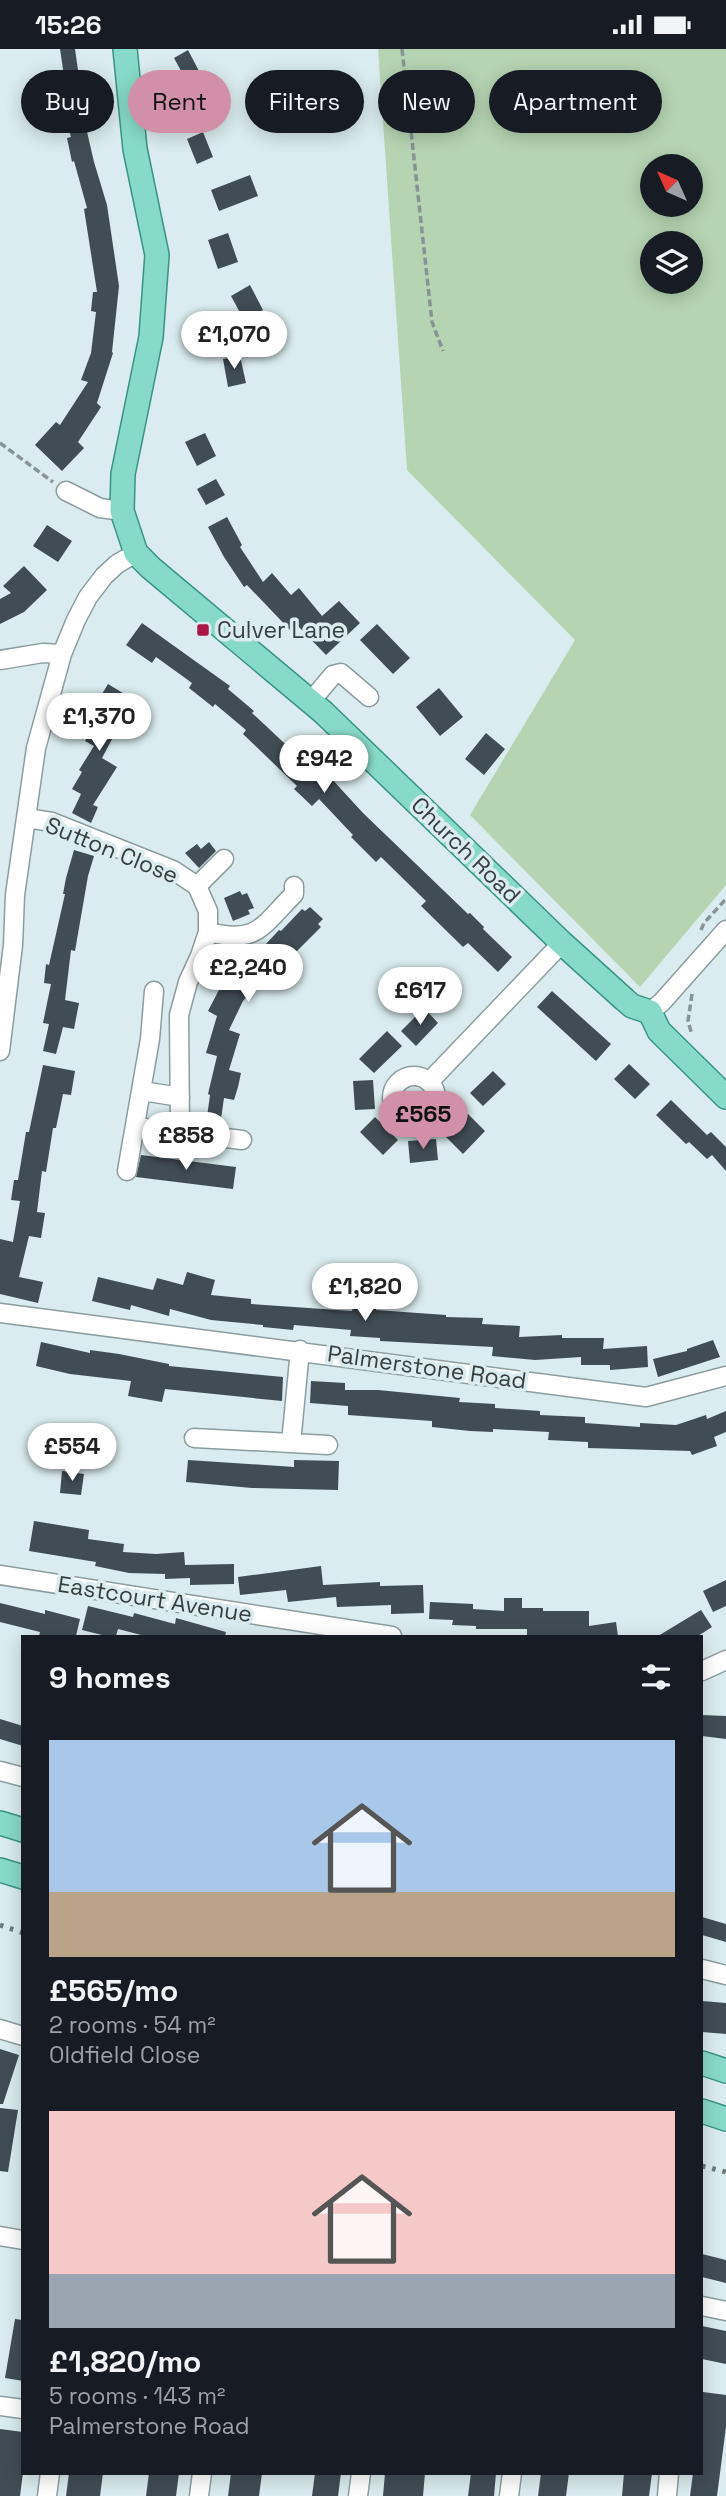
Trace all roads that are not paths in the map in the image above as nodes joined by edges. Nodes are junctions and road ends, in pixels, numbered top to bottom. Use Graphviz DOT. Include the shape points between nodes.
graph roads {
  1 [pos="125,49"];
  2 [pos="66,491"];
  3 [pos="122,511"];
  4 [pos="136,553"];
  5 [pos="62,654"];
  6 [pos="0,660"];
  7 [pos="369,697"];
  8 [pos="311,701"];
  9 [pos="26,818"];
  10 [pos="224,859"];
  11 [pos="197,886"];
  12 [pos="294,886"];
  13 [pos="726,930"];
  14 [pos="208,932"];
  15 [pos="562,943"];
  16 [pos="154,991"];
  17 [pos="650,1012"];
  18 [pos="0,1051"];
  19 [pos="429,1082"];
  20 [pos="142,1091"];
  21 [pos="180,1097"];
  22 [pos="726,1097"];
  23 [pos="145,1128"];
  24 [pos="180,1131"];
  25 [pos="243,1140"];
  26 [pos="127,1171"];
  27 [pos="0,1313"];
  28 [pos="300,1350"];
  29 [pos="726,1376"];
  30 [pos="194,1438"];
  31 [pos="292,1443"];
  32 [pos="328,1445"];
  33 [pos="0,1575"];
  34 [pos="386,1635"];
  35 [pos="726,1660"];
  36 [pos="703,1671"];
  37 [pos="0,1771"];
  38 [pos="21,1776"];
  39 [pos="0,1823"];
  40 [pos="21,1829"];
  41 [pos="0,1870"];
  42 [pos="21,1876"];
  43 [pos="703,1969"];
  44 [pos="726,1975"];
  45 [pos="0,2029"];
  46 [pos="21,2035"];
  47 [pos="703,2063"];
  48 [pos="726,2071"];
  49 [pos="703,2111"];
  50 [pos="726,2119"];
  51 [pos="0,2236"];
  52 [pos="21,2240"];
  53 [pos="703,2305"];
  54 [pos="726,2311"];
  55 [pos="0,2406"];
  56 [pos="21,2409"];
  57 [pos="50,2475"];
  58 [pos="202,2475"];
  59 [pos="361,2475"];
  60 [pos="512,2475"];
  61 [pos="669,2475"];
  62 [pos="47,2496"];
  63 [pos="200,2496"];
  64 [pos="358,2496"];
  65 [pos="509,2496"];
  66 [pos="667,2496"];
  1 -- 3 [label="main road" via="135,149 158,255 152,337 122,474"];
  2 -- 3 [label="street" via="100,509"];
  3 -- 4 [label="main road"];
  4 -- 5 [label="street" via="117,564 88,597"];
  4 -- 8 [label="main road, Church Road"];
  5 -- 6 [label="street"];
  5 -- 9 [label="street" via="36,748"];
  7 -- 8 [label="street" via="341,673 332,675"];
  8 -- 15 [label="main road, Church Road"];
  9 -- 11 [label="street, Sutton Close" via="52,822 173,870"];
  9 -- 18 [label="street"];
  10 -- 11 [label="street, Sutton Close"];
  11 -- 14 [label="street, Sutton Close" via="208,911"];
  12 -- 14 [label="street" via="294,894 255,933 233,938"];
  13 -- 17 [label="street"];
  14 -- 21 [label="street, Sutton Close" via="179,1015"];
  15 -- 17 [label="main road, Church Road" via="632,1006"];
  15 -- 19 [label="street"];
  16 -- 20 [label="street"];
  17 -- 22 [label="main road, Church Road" via="659,1031 706,1065"];
  20 -- 21 [label="street"];
  20 -- 26 [label="street"];
  21 -- 24 [label="street, Sutton Close"];
  23 -- 24 [label="street"];
  24 -- 25 [label="street"];
  27 -- 28 [label="street, Palmerstone Road"];
  28 -- 29 [label="street, Palmerstone Road" via="646,1397"];
  28 -- 31 [label="street"];
  30 -- 31 [label="street"];
  31 -- 32 [label="street"];
  33 -- 34 [label="street, Eastcourt Avenue"];
  35 -- 36 [label="street"];
  37 -- 38 [label="street"];
  39 -- 40 [label="main road"];
  41 -- 42 [label="main road"];
  43 -- 44 [label="street"];
  45 -- 46 [label="street"];
  47 -- 48 [label="main road"];
  49 -- 50 [label="main road"];
  51 -- 52 [label="street"];
  53 -- 54 [label="street"];
  55 -- 56 [label="street"];
  57 -- 62 [label="street"];
  58 -- 63 [label="street"];
  59 -- 64 [label="street"];
  60 -- 65 [label="street"];
  61 -- 66 [label="street"];
}
